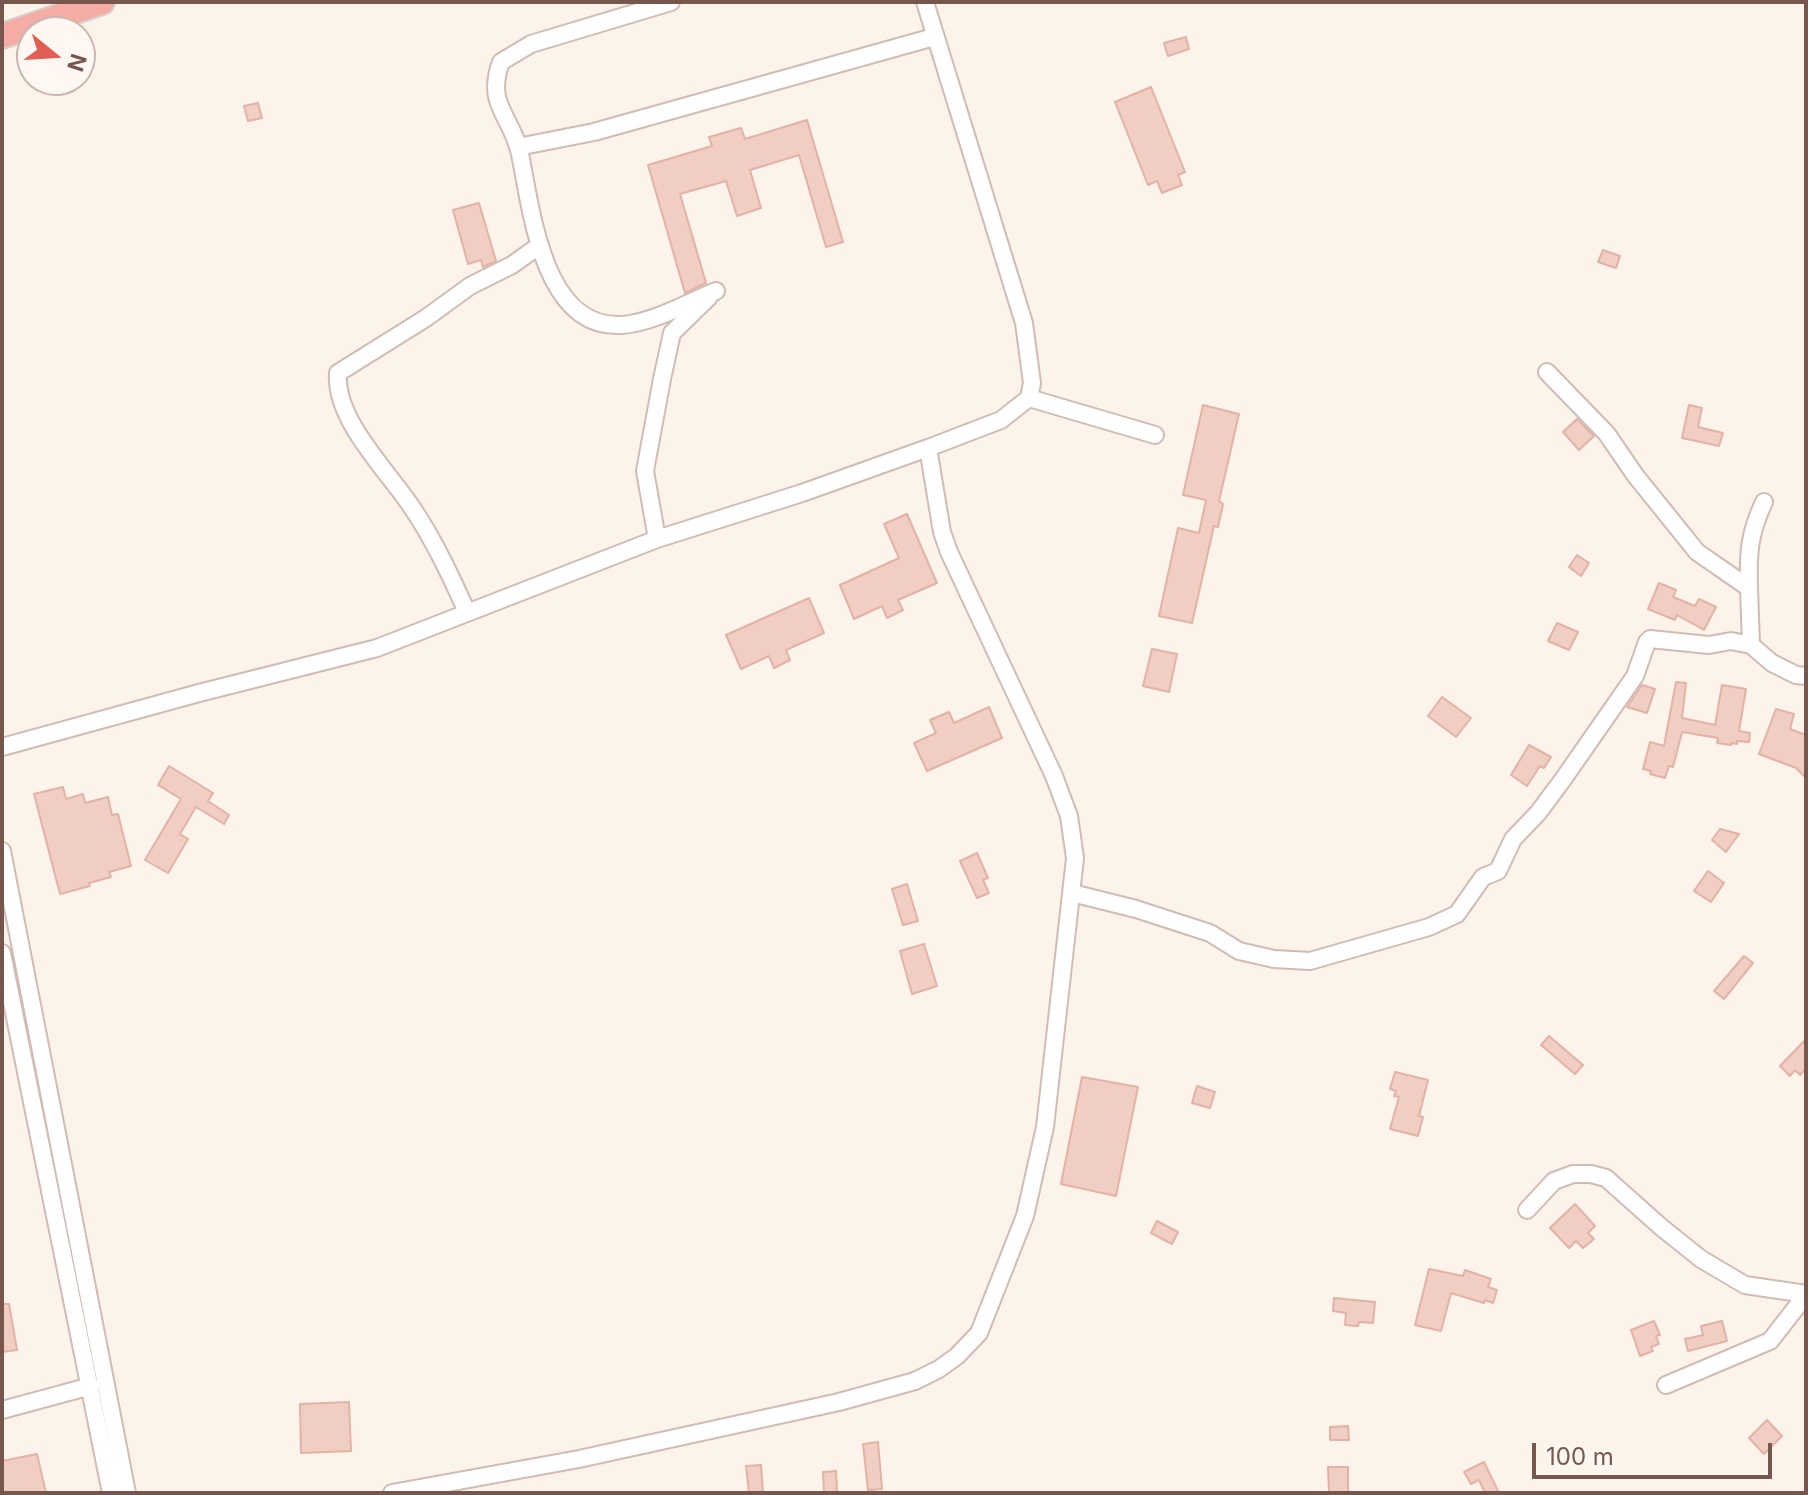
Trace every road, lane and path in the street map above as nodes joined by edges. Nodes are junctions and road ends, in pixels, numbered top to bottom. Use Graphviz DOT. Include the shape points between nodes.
graph roads {
  1 [pos="102,2"];
  2 [pos="671,2"];
  3 [pos="925,2"];
  4 [pos="2,36"];
  5 [pos="934,37"];
  6 [pos="518,147"];
  7 [pos="540,245"];
  8 [pos="1547,372"];
  9 [pos="1029,398"];
  10 [pos="1155,435"];
  11 [pos="928,448"];
  12 [pos="1764,502"];
  13 [pos="657,539"];
  14 [pos="1749,588"];
  15 [pos="467,612"];
  16 [pos="1751,645"];
  17 [pos="1806,676"];
  18 [pos="2,747"];
  19 [pos="2,851"];
  20 [pos="1072,893"];
  21 [pos="2,953"];
  22 [pos="1527,1210"];
  23 [pos="1806,1295"];
  24 [pos="1666,1385"];
  25 [pos="91,1386"];
  26 [pos="2,1410"];
  27 [pos="111,1493"];
  28 [pos="127,1493"];
  29 [pos="392,1493"];
  1 -- 4 [label="highway"];
  2 -- 6 [label="street" via="531,44 501,62 496,102"];
  3 -- 5 [label="street"];
  5 -- 6 [label="street" via="594,132"];
  5 -- 9 [label="street" via="1024,323"];
  6 -- 7 [label="street"];
  7 -- 13 [label="street" via="570,307 605,322 631,324 716,291 672,333 645,471"];
  7 -- 15 [label="street" via="338,373 336,389 345,409 442,557"];
  8 -- 14 [label="street" via="1607,434 1697,552"];
  9 -- 10 [label="street"];
  9 -- 11 [label="street" via="1001,420"];
  11 -- 13 [label="street"];
  11 -- 20 [label="street" via="949,552 1069,816 1075,858"];
  12 -- 14 [label="street" via="1752,527"];
  13 -- 15 [label="street"];
  14 -- 16 [label="street"];
  15 -- 18 [label="street" via="377,648"];
  16 -- 17 [label="street" via="1772,663"];
  16 -- 20 [label="street" via="1650,639 1635,676 1538,813 1513,839 1498,871 1483,877 1457,914 1429,927 1310,961 1274,959 1239,951 1210,933"];
  19 -- 28 [label="street"];
  20 -- 29 [label="street" via="1045,1127 1025,1216 979,1333 957,1356 915,1381 839,1402"];
  21 -- 25 [label="street"];
  22 -- 23 [label="street" via="1554,1181 1573,1174 1606,1178 1701,1259 1745,1285"];
  23 -- 24 [label="street" via="1770,1341"];
  25 -- 26 [label="street"];
  25 -- 27 [label="street"];
}
